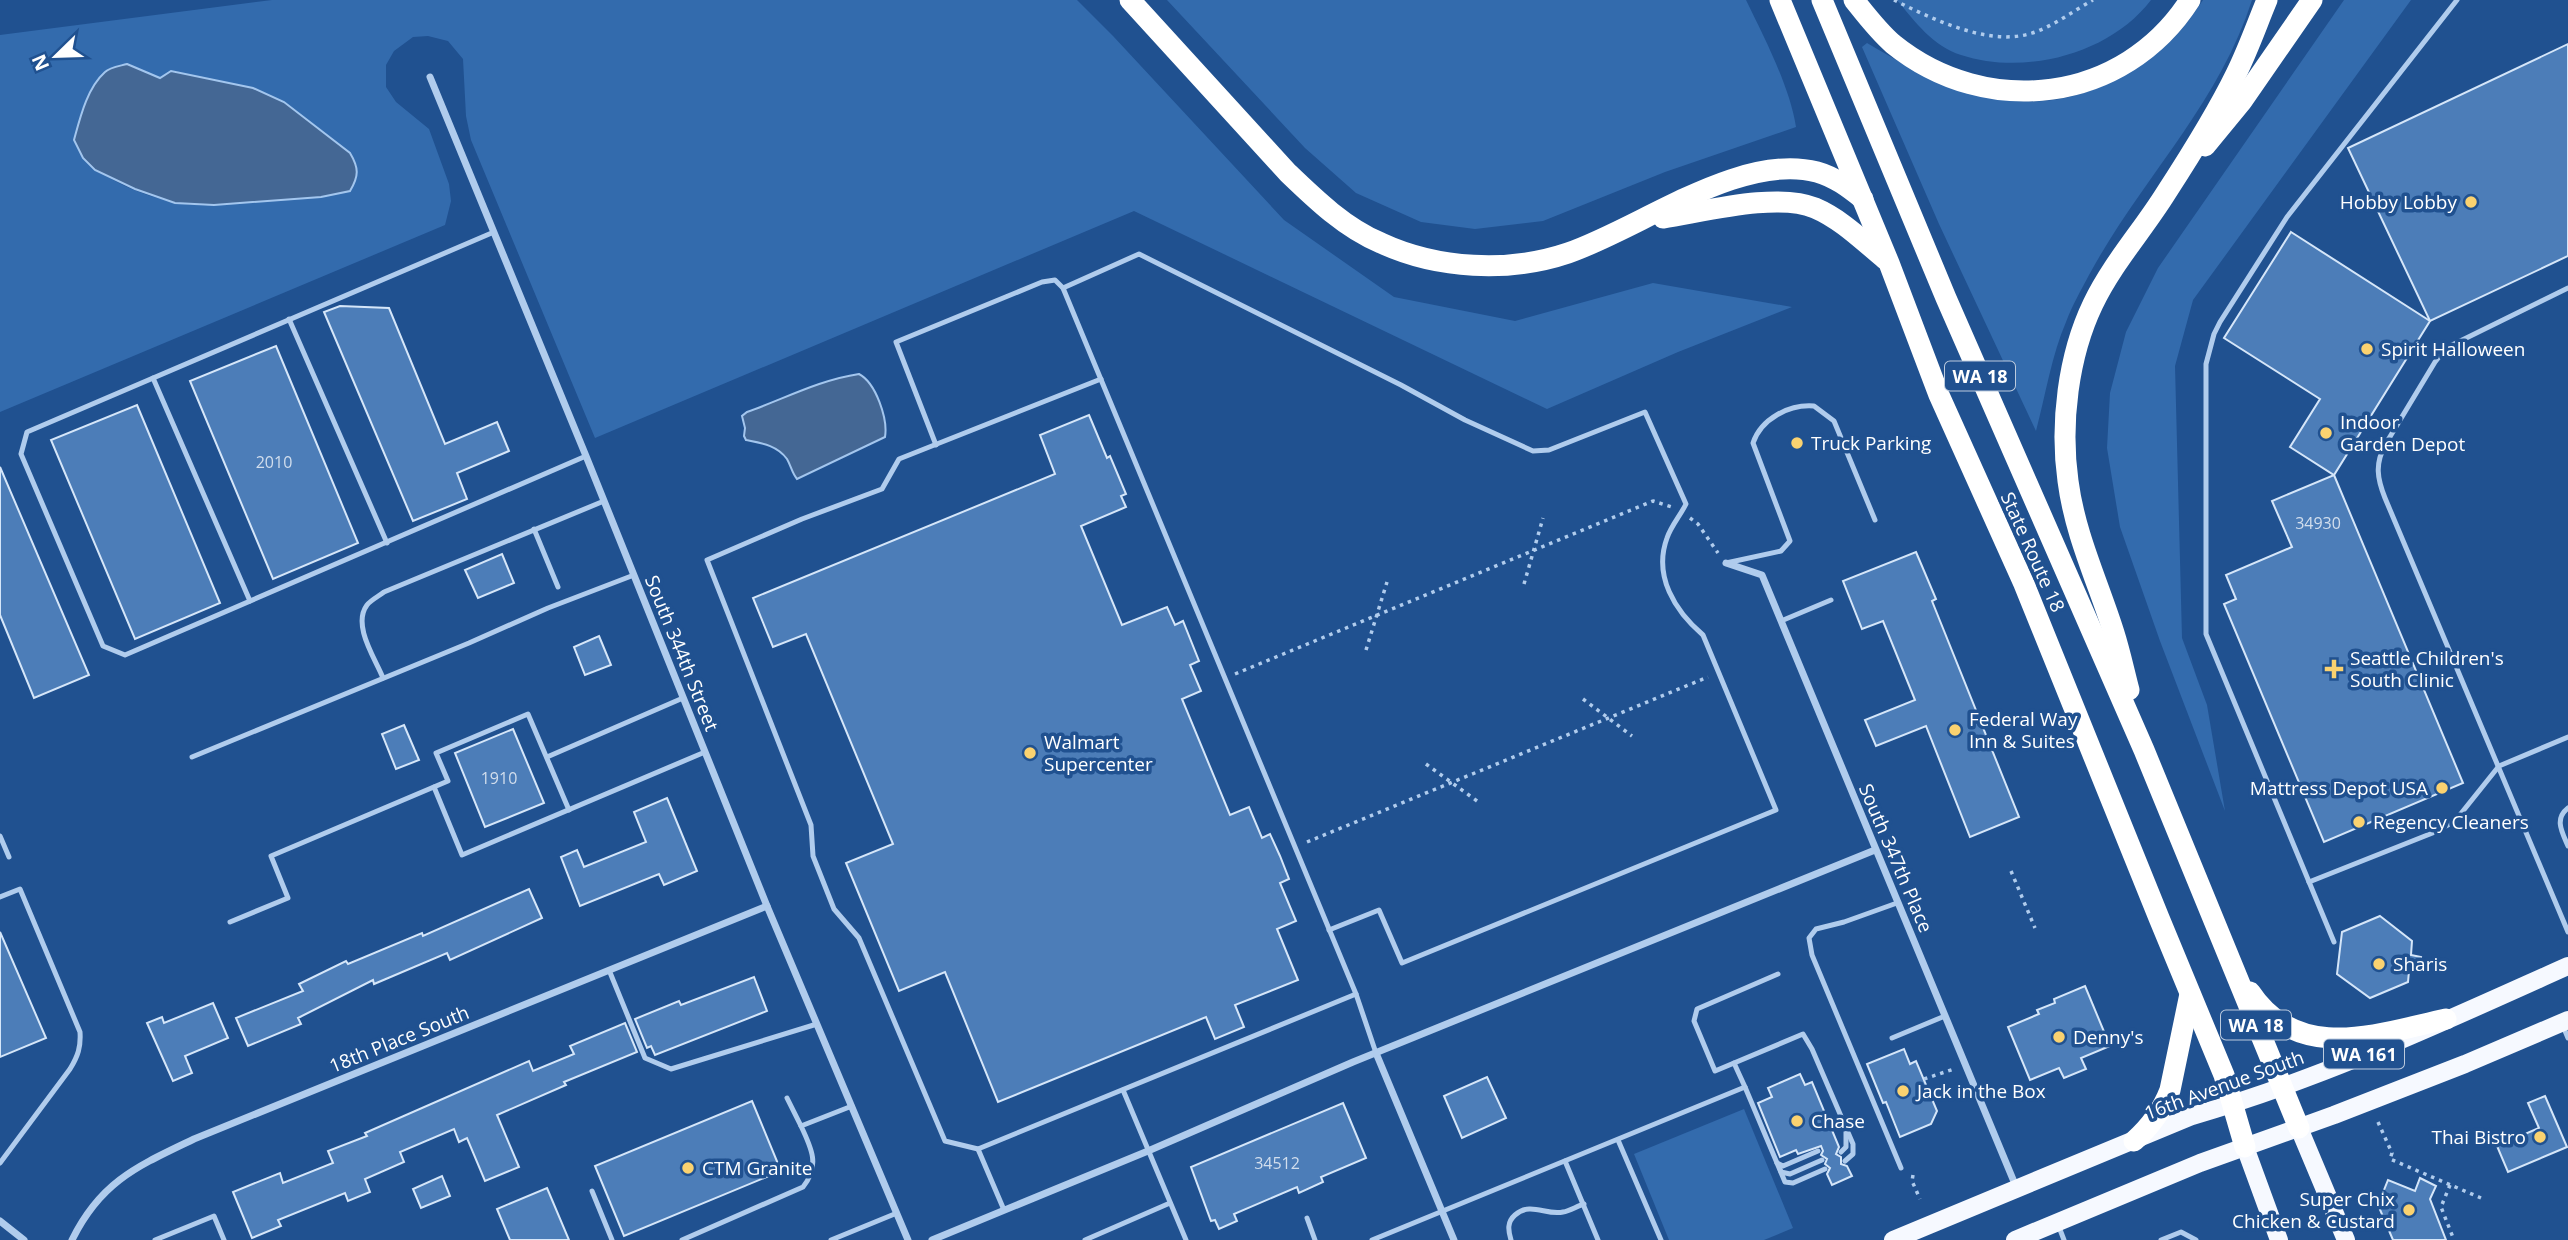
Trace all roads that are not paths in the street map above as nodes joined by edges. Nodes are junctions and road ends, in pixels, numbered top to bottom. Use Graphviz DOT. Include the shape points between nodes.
graph roads {
  1 [pos="1130,0"];
  2 [pos="1780,0"];
  3 [pos="1822,0"];
  4 [pos="1854,0"];
  5 [pos="2190,0"];
  6 [pos="2267,0"];
  7 [pos="2312,0"];
  8 [pos="2457,0"];
  9 [pos="429,77"];
  10 [pos="2166,193"];
  11 [pos="1863,199"];
  12 [pos="1633,223"];
  13 [pos="494,232"];
  14 [pos="1889,263"];
  15 [pos="1063,288"];
  16 [pos="2568,288"];
  17 [pos="289,319"];
  18 [pos="153,378"];
  19 [pos="1101,379"];
  20 [pos="936,445"];
  21 [pos="586,456"];
  22 [pos="604,500"];
  23 [pos="1875,520"];
  24 [pos="534,529"];
  25 [pos="387,543"];
  26 [pos="1726,563"];
  27 [pos="634,575"];
  28 [pos="558,587"];
  29 [pos="1831,600"];
  30 [pos="250,601"];
  31 [pos="1781,621"];
  32 [pos="383,678"];
  33 [pos="683,698"];
  34 [pos="2568,737"];
  35 [pos="2144,750"];
  36 [pos="705,752"];
  37 [pos="192,757"];
  38 [pos="547,757"];
  39 [pos="2499,766"];
  40 [pos="434,788"];
  41 [pos="2568,808"];
  42 [pos="569,810"];
  43 [pos="0,836"];
  44 [pos="2568,846"];
  45 [pos="1875,850"];
  46 [pos="9,858"];
  47 [pos="2309,882"];
  48 [pos="0,897"];
  49 [pos="1898,903"];
  50 [pos="767,906"];
  51 [pos="230,922"];
  52 [pos="1329,930"];
  53 [pos="2568,932"];
  54 [pos="2334,942"];
  55 [pos="2230,962"];
  56 [pos="2568,966"];
  57 [pos="609,970"];
  58 [pos="1778,974"];
  59 [pos="1356,994"];
  60 [pos="2190,994"];
  61 [pos="1945,1016"];
  62 [pos="2446,1019"];
  63 [pos="817,1024"];
  64 [pos="2566,1027"];
  65 [pos="1892,1038"];
  66 [pos="1376,1053"];
  67 [pos="1734,1063"];
  68 [pos="1745,1087"];
  69 [pos="2282,1087"];
  70 [pos="1123,1090"];
  71 [pos="787,1098"];
  72 [pos="852,1106"];
  73 [pos="2235,1115"];
  74 [pos="801,1126"];
  75 [pos="2299,1128"];
  76 [pos="1846,1129"];
  77 [pos="1618,1140"];
  78 [pos="2134,1141"];
  79 [pos="1837,1143"];
  80 [pos="2245,1147"];
  81 [pos="978,1149"];
  82 [pos="1148,1151"];
  83 [pos="1818,1151"];
  84 [pos="1841,1152"];
  85 [pos="1822,1160"];
  86 [pos="1565,1161"];
  87 [pos="1845,1161"];
  88 [pos="0,1163"];
  89 [pos="1777,1163"];
  90 [pos="1901,1168"];
  91 [pos="1825,1169"];
  92 [pos="2017,1189"];
  93 [pos="592,1191"];
  94 [pos="1170,1203"];
  95 [pos="1584,1204"];
  96 [pos="1004,1210"];
  97 [pos="1442,1212"];
  98 [pos="897,1213"];
  99 [pos="1307,1218"];
  100 [pos="0,1221"];
  101 [pos="2057,1222"];
  102 [pos="24,1240"];
  103 [pos="72,1240"];
  104 [pos="155,1240"];
  105 [pos="224,1240"];
  106 [pos="612,1240"];
  107 [pos="682,1240"];
  108 [pos="831,1240"];
  109 [pos="908,1240"];
  110 [pos="932,1240"];
  111 [pos="1085,1240"];
  112 [pos="1186,1240"];
  113 [pos="1315,1240"];
  114 [pos="1372,1240"];
  115 [pos="1454,1240"];
  116 [pos="1511,1240"];
  117 [pos="1598,1240"];
  118 [pos="1661,1240"];
  119 [pos="1893,1240"];
  120 [pos="2015,1240"];
  121 [pos="2064,1240"];
  122 [pos="2161,1240"];
  123 [pos="2196,1240"];
  124 [pos="2279,1240"];
  125 [pos="2346,1240"];
  1 -- 12 [label="highway" via="1288,173 1341,219 1380,243 1443,262 1503,264 1567,253"];
  2 -- 11 [label="highway, State Route 18 / WA 18"];
  3 -- 35 [label="highway, State Route 18 / WA 18" via="1946,298"];
  4 -- 5 [label="highway" via="1892,44 1921,63 1989,89 2031,93 2068,87 2136,57 2163,35"];
  6 -- 10 [label="highway" via="2236,74"];
  7 -- 10 [label="highway" via="2242,101"];
  8 -- 47 [label="lane" via="2287,217 2220,321 2206,364 2206,634"];
  9 -- 13 [label="street, South 344th Street"];
  10 -- 35 [label="highway" via="2093,304 2073,366 2066,423 2072,508 2113,633"];
  11 -- 12 [label="highway" via="1818,172 1776,168 1720,184"];
  11 -- 14 [label="highway, State Route 18 / WA 18"];
  12 -- 14 [label="highway" via="1747,204 1813,207"];
  13 -- 17 [label="lane"];
  13 -- 21 [label="street, South 344th Street"];
  14 -- 60 [label="highway, State Route 18 / WA 18" via="1938,395 2024,584"];
  15 -- 19 [label="lane"];
  15 -- 20 [label="lane" via="1055,280 1042,282 897,342"];
  15 -- 52 [label="lane" via="1139,254 1533,451 1549,450 1646,412 1686,504 1667,536 1662,571 1669,594 1703,635 1776,810 1402,963 1380,910"];
  16 -- 39 [label="lane" via="2446,348 2378,458 2382,490"];
  17 -- 18 [label="lane"];
  17 -- 25 [label="lane"];
  18 -- 30 [label="lane"];
  18 -- 30 [label="lane" via="27,432 21,454 103,646 125,655"];
  19 -- 20 [label="lane"];
  19 -- 52 [label="lane"];
  20 -- 81 [label="lane" via="900,459 882,489 706,561 811,825 813,856 834,909 859,938 945,1141"];
  21 -- 22 [label="street, South 344th Street"];
  21 -- 25 [label="lane"];
  22 -- 24 [label="lane"];
  22 -- 27 [label="street, South 344th Street"];
  23 -- 26 [label="lane" via="1834,421 1814,406 1796,408 1769,419 1753,443 1790,541 1781,551"];
  24 -- 28 [label="lane"];
  24 -- 32 [label="lane" via="384,592 368,604 361,616 363,631"];
  25 -- 30 [label="lane"];
  26 -- 31 [label="street, South 347th Place" via="1762,575"];
  27 -- 32 [label="lane"];
  27 -- 33 [label="street, South 344th Street"];
  29 -- 31 [label="lane"];
  31 -- 45 [label="street, South 347th Place"];
  32 -- 37 [label="lane"];
  33 -- 36 [label="street, South 344th Street"];
  33 -- 38 [label="lane"];
  34 -- 39 [label="lane"];
  35 -- 55 [label="highway, State Route 18 / WA 18"];
  36 -- 42 [label="lane"];
  36 -- 50 [label="street, South 344th Street"];
  38 -- 40 [label="lane" via="528,714 436,753 449,781"];
  38 -- 42 [label="lane"];
  39 -- 47 [label="lane" via="2455,821"];
  39 -- 53 [label="lane"];
  40 -- 42 [label="lane" via="462,855"];
  40 -- 51 [label="lane" via="271,856 288,898"];
  41 -- 44 [label="lane" via="2559,821"];
  43 -- 46 [label="lane"];
  45 -- 49 [label="street, South 347th Place"];
  45 -- 66 [label="street"];
  47 -- 54 [label="lane"];
  48 -- 88 [label="lane" via="20,889 80,1032 81,1045 78,1058"];
  49 -- 61 [label="street, South 347th Place"];
  49 -- 90 [label="lane" via="1816,929 1809,936 1809,945"];
  50 -- 57 [label="street, 18th Place South"];
  50 -- 63 [label="street, South 344th Street"];
  52 -- 59 [label="lane"];
  55 -- 62 [label="highway" via="2274,1019 2309,1036 2361,1037"];
  55 -- 69 [label="highway, State Route 18 / WA 18"];
  56 -- 62 [label="main road, 16th Avenue South / WA 161"];
  57 -- 63 [label="lane" via="645,1058 671,1069"];
  57 -- 103 [label="street, 18th Place South" via="149,1160 104,1191"];
  58 -- 67 [label="lane" via="1695,1013 1694,1021 1715,1071"];
  59 -- 66 [label="lane"];
  59 -- 70 [label="lane"];
  60 -- 73 [label="highway, State Route 18 / WA 18" via="2224,1075"];
  60 -- 78 [label="highway" via="2170,1090 2149,1128"];
  61 -- 65 [label="lane"];
  61 -- 92 [label="street, South 347th Place"];
  62 -- 69 [label="main road, 16th Avenue South / WA 161"];
  63 -- 72 [label="street, South 344th Street"];
  64 -- 75 [label="main road, WA 161"];
  66 -- 82 [label="street"];
  66 -- 97 [label="street"];
  67 -- 68 [label="lane"];
  67 -- 76 [label="lane" via="1803,1034"];
  68 -- 77 [label="lane"];
  68 -- 89 [label="lane"];
  69 -- 73 [label="main road, 16th Avenue South / WA 161"];
  69 -- 75 [label="highway, State Route 18 / WA 18"];
  70 -- 81 [label="lane"];
  70 -- 82 [label="lane"];
  71 -- 74 [label="lane"];
  72 -- 74 [label="lane"];
  72 -- 98 [label="street, South 344th Street"];
  73 -- 78 [label="main road, 16th Avenue South" via="2192,1116"];
  73 -- 80 [label="highway, WA 18"];
  74 -- 107 [label="lane" via="814,1163 803,1187"];
  75 -- 80 [label="main road, WA 161"];
  75 -- 125 [label="main road, WA 18"];
  76 -- 79 [label="lane"];
  76 -- 84 [label="lane" via="1846,1147"];
  76 -- 87 [label="lane" via="1853,1154"];
  77 -- 86 [label="lane"];
  77 -- 118 [label="lane"];
  78 -- 92 [label="main road, 16th Avenue South"];
  80 -- 101 [label="main road"];
  80 -- 124 [label="main road, WA 18"];
  81 -- 96 [label="lane"];
  82 -- 94 [label="lane"];
  82 -- 96 [label="street"];
  83 -- 89 [label="lane" via="1783,1166"];
  85 -- 89 [label="lane" via="1790,1174 1781,1172"];
  86 -- 95 [label="lane"];
  86 -- 97 [label="lane"];
  89 -- 91 [label="lane" via="1785,1182"];
  92 -- 119 [label="main road, 16th Avenue South"];
  93 -- 106 [label="lane"];
  94 -- 111 [label="lane"];
  94 -- 112 [label="lane"];
  95 -- 116 [label="lane" via="1562,1213 1520,1210 1511,1218"];
  95 -- 117 [label="lane"];
  96 -- 110 [label="street"];
  97 -- 114 [label="lane"];
  97 -- 115 [label="street"];
  98 -- 108 [label="lane"];
  98 -- 109 [label="street, South 344th Street"];
  99 -- 113 [label="lane"];
  100 -- 102 [label="street"];
  101 -- 120 [label="main road"];
  101 -- 121 [label="lane"];
  104 -- 105 [label="lane" via="214,1216"];
  122 -- 123 [label="lane" via="2181,1232"];
}
